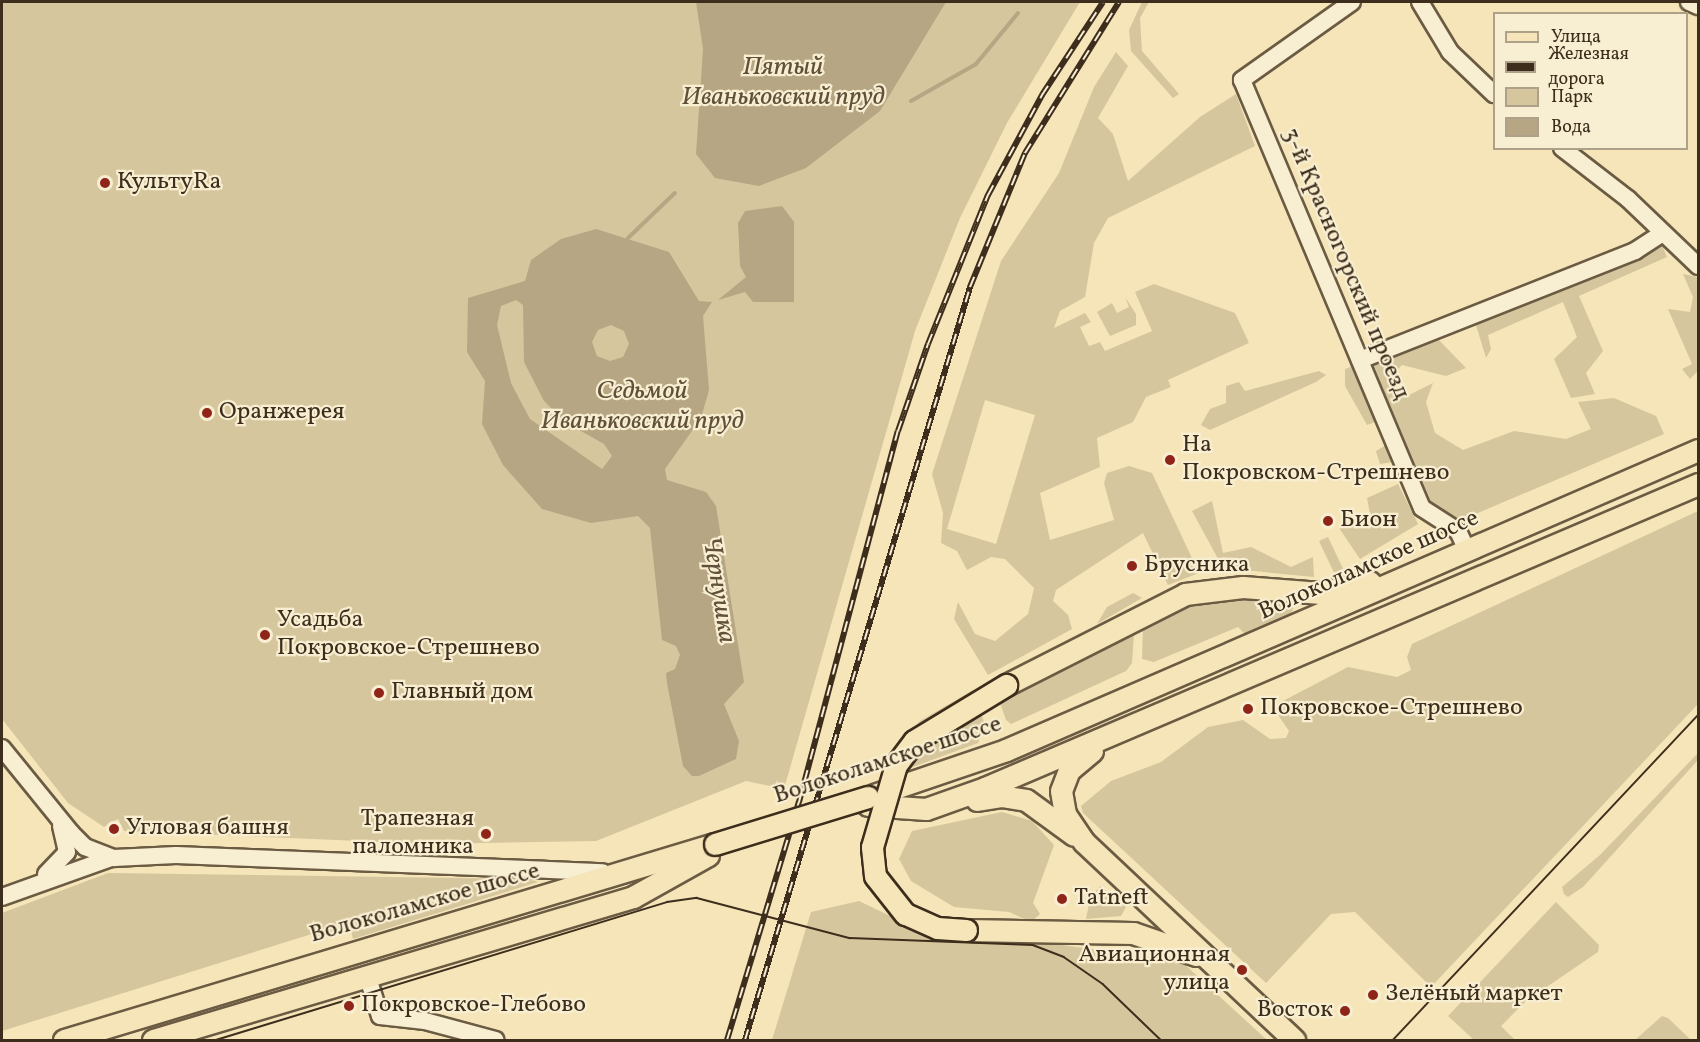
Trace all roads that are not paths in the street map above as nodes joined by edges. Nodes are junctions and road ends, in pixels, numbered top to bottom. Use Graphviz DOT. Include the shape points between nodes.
graph roads {
  1 [pos="1352,2"];
  2 [pos="1420,2"];
  3 [pos="1689,2"];
  4 [pos="1698,6"];
  5 [pos="1493,92"];
  6 [pos="1564,150"];
  7 [pos="1663,233"];
  8 [pos="1698,266"];
  9 [pos="1360,360"];
  10 [pos="1698,450"];
  11 [pos="1698,484"];
  12 [pos="1463,552"];
  13 [pos="1129,729"];
  14 [pos="3,750"];
  15 [pos="867,801"];
  16 [pos="926,809"];
  17 [pos="57,818"];
  18 [pos="1084,842"];
  19 [pos="714,848"];
  20 [pos="114,858"];
  21 [pos="645,866"];
  22 [pos="22,888"];
  23 [pos="1139,894"];
  24 [pos="2,897"];
  25 [pos="1117,931"];
  26 [pos="1210,961"];
  27 [pos="367,975"];
  28 [pos="64,1041"];
  29 [pos="153,1041"];
  30 [pos="496,1041"];
  31 [pos="1294,1041"];
  1 -- 9 [label="street, 3-й Красногорский проезд" via="1242,80"];
  2 -- 5 [label="street" via="1450,52"];
  3 -- 4 [label="street"];
  6 -- 7 [label="street"];
  7 -- 8 [label="street"];
  7 -- 9 [label="street" via="1635,250"];
  9 -- 12 [label="street, 3-й Красногорский проезд" via="1422,508 1458,531"];
  10 -- 12 [label="main road, Волоколамское шоссе"];
  11 -- 13 [label="main road, Волоколамское шоссе"];
  12 -- 15 [label="main road, Волоколамское шоссе" via="1006,750"];
  12 -- 25 [label="main road, bridge" via="1321,593 1219,589 1150,607 950,715 903,754 872,847 875,876 904,914 937,928"];
  13 -- 16 [label="main road, Волоколамское шоссе"];
  13 -- 18 [label="main road" via="1088,753 1065,777 1062,806"];
  14 -- 17 [label="street"];
  15 -- 16 [label="main road, Волоколамское шоссе"];
  15 -- 19 [label="main road, Волоколамское шоссе"];
  16 -- 18 [label="main road" via="1017,797"];
  17 -- 20 [label="street" via="85,847"];
  17 -- 22 [label="street" via="67,842 65,857"];
  18 -- 23 [label="main road"];
  19 -- 21 [label="main road, Волоколамское шоссе"];
  19 -- 27 [label="main road, Волоколамское шоссе" via="633,897"];
  20 -- 21 [label="street" via="176,855 573,874"];
  20 -- 22 [label="street"];
  21 -- 28 [label="main road, Волоколамское шоссе"];
  22 -- 24 [label="street"];
  23 -- 25 [label="main road" via="1136,914"];
  23 -- 26 [label="main road"];
  25 -- 26 [label="main road" via="1157,939"];
  26 -- 31 [label="main road"];
  27 -- 29 [label="main road, Волоколамское шоссе"];
  27 -- 30 [label="street" via="380,1016 424,1021"];
}
